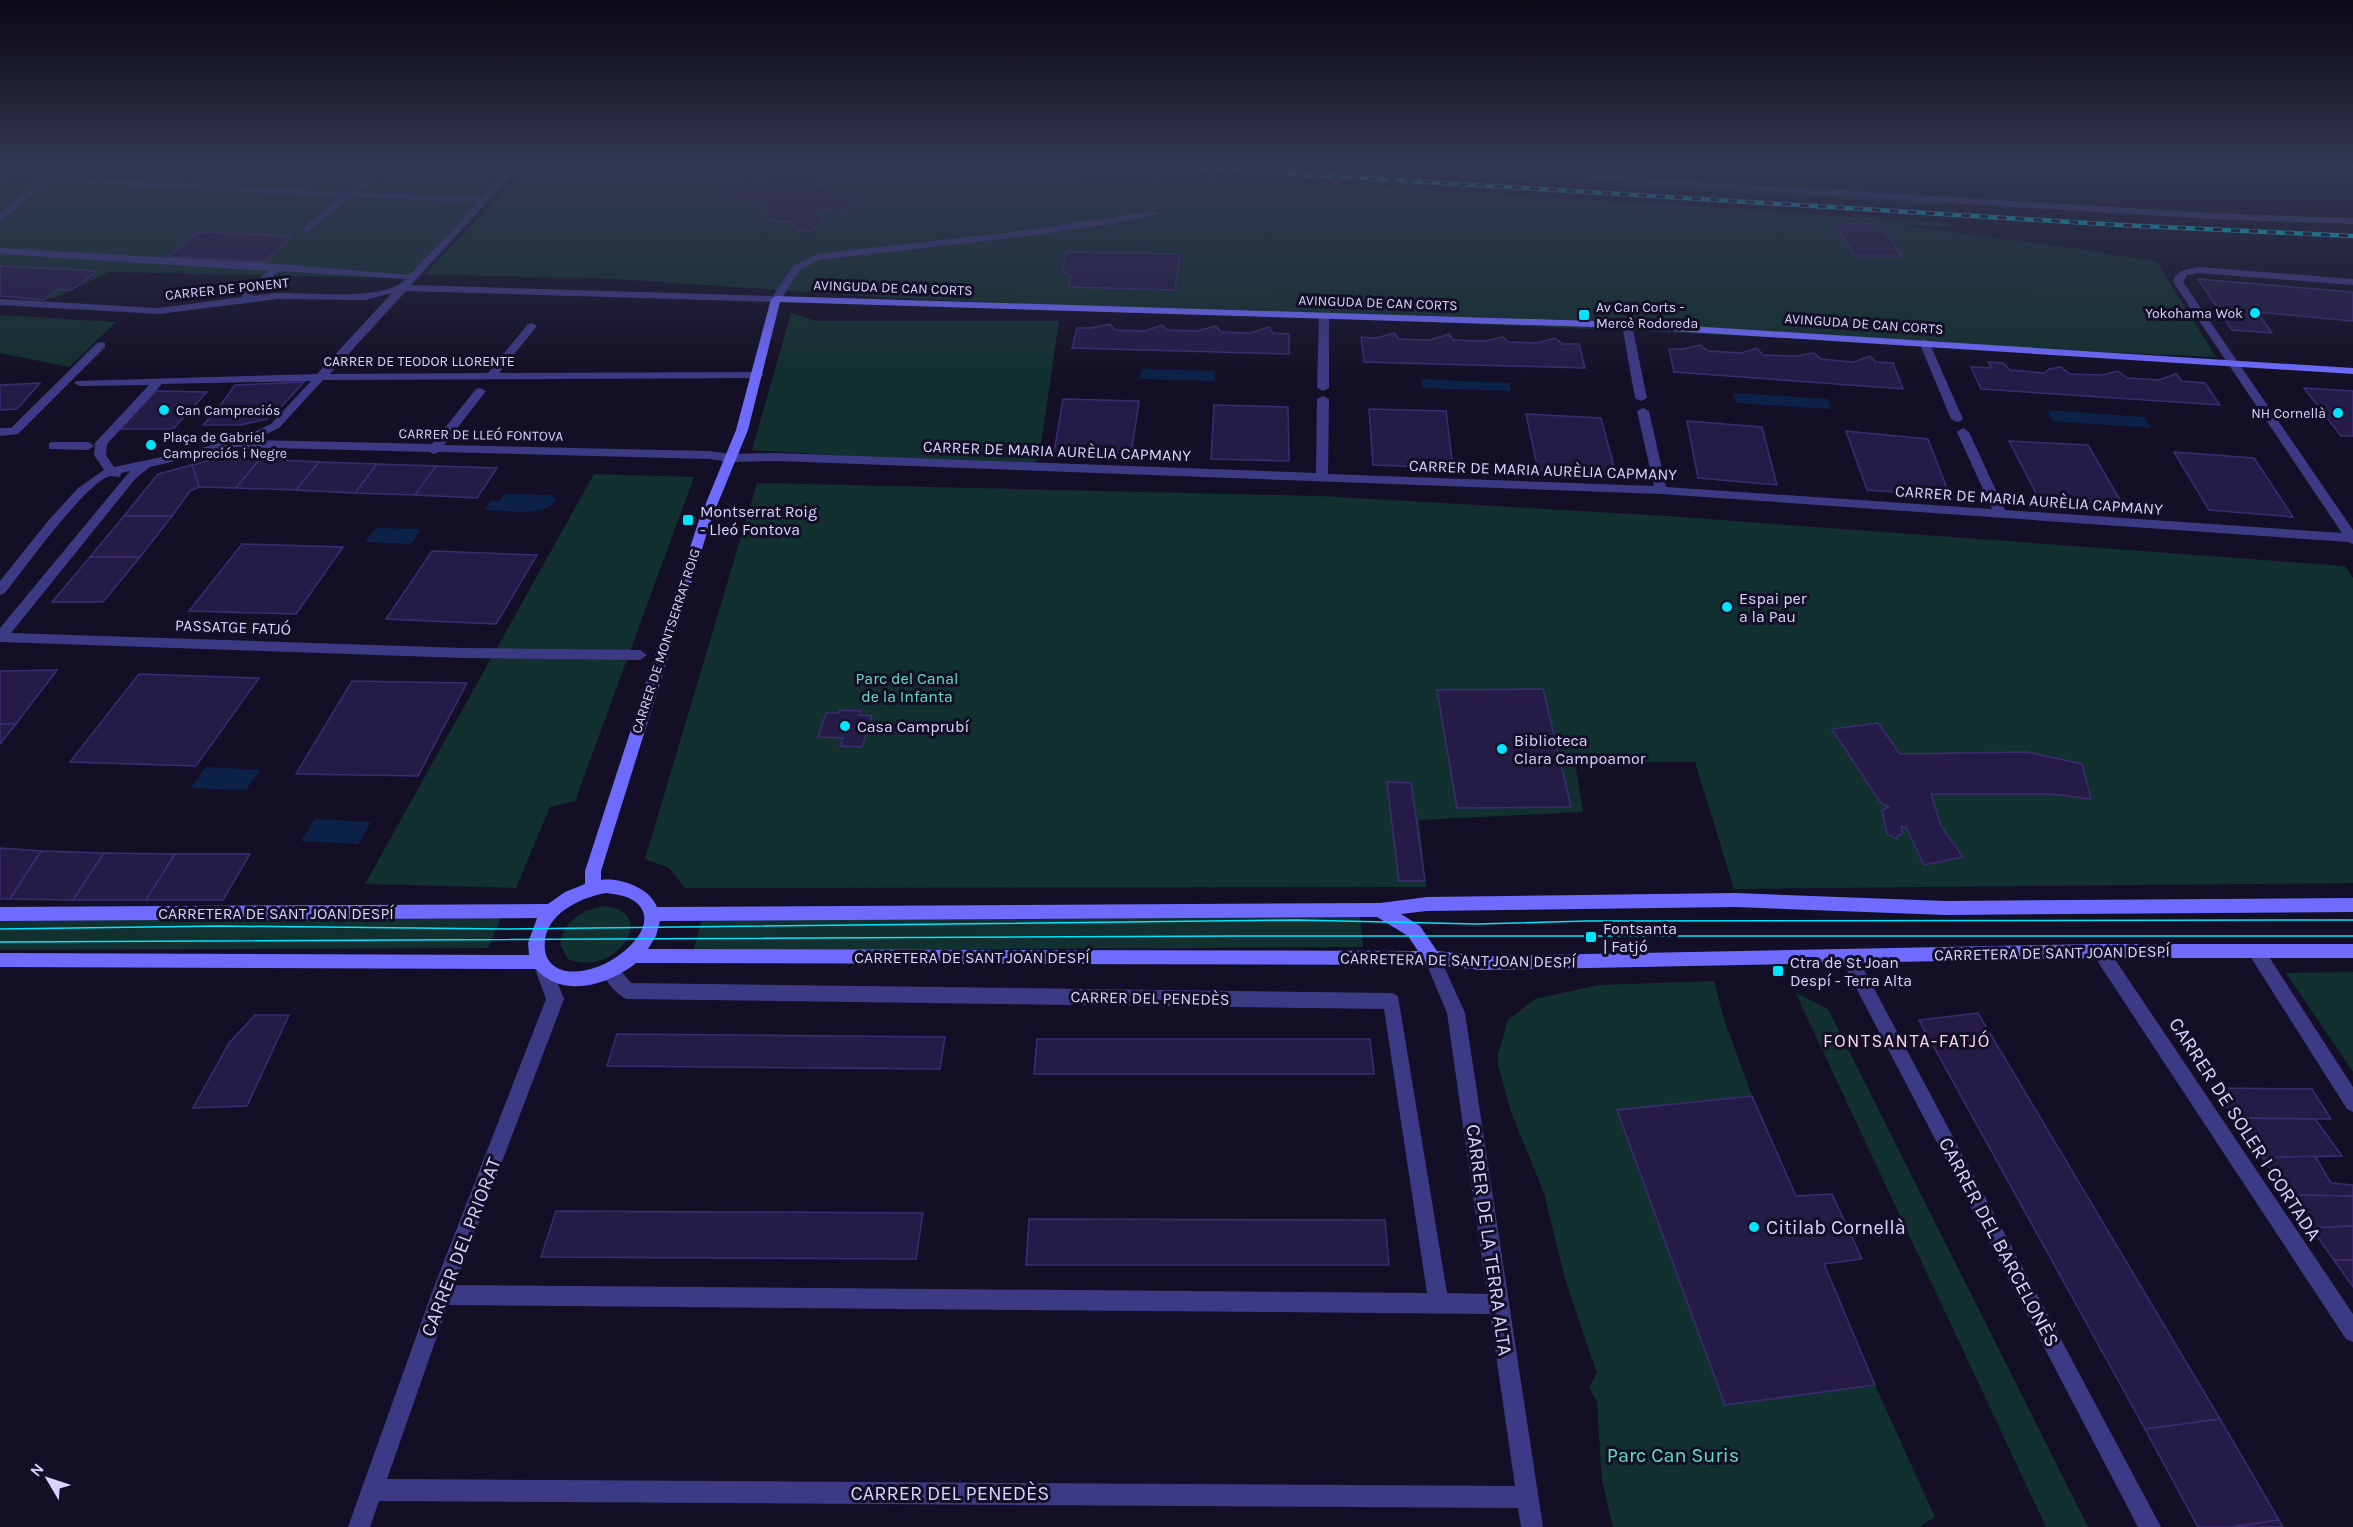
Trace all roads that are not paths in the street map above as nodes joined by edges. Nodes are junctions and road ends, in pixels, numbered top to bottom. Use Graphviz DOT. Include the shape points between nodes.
graph roads {
  1 [pos="450,236"];
  2 [pos="1009,236"];
  3 [pos="0,251"];
  4 [pos="278,267"];
  5 [pos="405,276"];
  6 [pos="2353,282"];
  7 [pos="402,288"];
  8 [pos="246,296"];
  9 [pos="776,299"];
  10 [pos="0,302"];
  11 [pos="1324,317"];
  12 [pos="1627,325"];
  13 [pos="532,326"];
  14 [pos="1924,342"];
  15 [pos="101,345"];
  16 [pos="2232,364"];
  17 [pos="2353,371"];
  18 [pos="758,375"];
  19 [pos="491,376"];
  20 [pos="320,377"];
  21 [pos="159,381"];
  22 [pos="80,383"];
  23 [pos="480,391"];
  24 [pos="1957,419"];
  25 [pos="0,432"];
  26 [pos="1963,432"];
  27 [pos="230,444"];
  28 [pos="53,446"];
  29 [pos="88,446"];
  30 [pos="434,450"];
  31 [pos="731,458"];
  32 [pos="152,462"];
  33 [pos="111,471"];
  34 [pos="1322,477"];
  35 [pos="126,482"];
  36 [pos="1661,490"];
  37 [pos="2001,515"];
  38 [pos="2353,539"];
  39 [pos="0,590"];
  40 [pos="0,637"];
  41 [pos="640,655"];
  42 [pos="593,888"];
  43 [pos="2353,905"];
  44 [pos="1380,910"];
  45 [pos="552,911"];
  46 [pos="0,914"];
  47 [pos="651,914"];
  48 [pos="2100,951"];
  49 [pos="2256,951"];
  50 [pos="2353,951"];
  51 [pos="635,956"];
  52 [pos="1432,957"];
  53 [pos="1848,957"];
  54 [pos="0,960"];
  55 [pos="542,965"];
  56 [pos="611,973"];
  57 [pos="2353,1104"];
  58 [pos="441,1296"];
  59 [pos="1438,1302"];
  60 [pos="1499,1304"];
  61 [pos="2353,1332"];
  62 [pos="373,1490"];
  63 [pos="1527,1497"];
  64 [pos="359,1527"];
  65 [pos="1532,1527"];
  66 [pos="2150,1527"];
  1 -- 7 [label="street"];
  2 -- 9 [label="street, CARRER DE MONTSERRAT ROIG" via="801,261"];
  3 -- 4 [label="street"];
  4 -- 5 [label="street"];
  4 -- 8 [label="street"];
  6 -- 16 [label="street" via="2212,271 2184,273 2178,282"];
  7 -- 9 [label="street, AVINGUDA DE CAN CORTS"];
  7 -- 10 [label="street, CARRER DE PONENT" via="365,297 278,296 159,311"];
  7 -- 20 [label="street"];
  9 -- 11 [label="street, AVINGUDA DE CAN CORTS"];
  9 -- 18 [label="street, CARRER DE MONTSERRAT ROIG"];
  11 -- 12 [label="street, AVINGUDA DE CAN CORTS"];
  11 -- 34 [label="street"];
  12 -- 14 [label="street, AVINGUDA DE CAN CORTS"];
  12 -- 36 [label="street"];
  13 -- 19 [label="street"];
  14 -- 16 [label="street, AVINGUDA DE CAN CORTS"];
  14 -- 24 [label="street"];
  15 -- 25 [label="street" via="14,432"];
  16 -- 17 [label="street, AVINGUDA DE CAN CORTS"];
  16 -- 38 [label="street"];
  18 -- 19 [label="street, CARRER DE TEODOR LLORENTE"];
  18 -- 31 [label="street, CARRER DE MONTSERRAT ROIG"];
  19 -- 20 [label="street, CARRER DE TEODOR LLORENTE"];
  20 -- 21 [label="street, CARRER DE TEODOR LLORENTE"];
  20 -- 27 [label="street" via="275,426"];
  21 -- 22 [label="street, CARRER DE TEODOR LLORENTE"];
  21 -- 33 [label="street" via="101,443 100,455"];
  23 -- 30 [label="street"];
  26 -- 37 [label="street"];
  27 -- 30 [label="street, CARRER DE LLEÓ FONTOVA"];
  27 -- 32 [label="street"];
  28 -- 29 [label="street"];
  30 -- 31 [label="street, CARRER DE LLEÓ FONTOVA"];
  31 -- 34 [label="street, CARRER DE MARIA AURÈLIA CAPMANY"];
  31 -- 42 [label="street, CARRER DE MONTSERRAT ROIG" via="705,520 664,644 593,871"];
  32 -- 33 [label="street"];
  32 -- 35 [label="street"];
  33 -- 35 [label="street"];
  33 -- 39 [label="street" via="92,480"];
  34 -- 36 [label="street, CARRER DE MARIA AURÈLIA CAPMANY"];
  35 -- 40 [label="street"];
  36 -- 37 [label="street, CARRER DE MARIA AURÈLIA CAPMANY"];
  37 -- 38 [label="street, CARRER DE MARIA AURÈLIA CAPMANY"];
  40 -- 41 [label="street, PASSATGE FATJÓ"];
  42 -- 45 [label="street" via="567,899"];
  42 -- 47 [label="street" via="619,886 635,891 646,901"];
  43 -- 44 [label="street" via="1946,908 1735,900 1427,904"];
  44 -- 47 [label="street"];
  44 -- 52 [label="street" via="1414,931"];
  45 -- 46 [label="street, CARRETERA DE SANT JOAN DESPÍ"];
  45 -- 55 [label="street" via="536,941"];
  47 -- 51 [label="street" via="649,934"];
  48 -- 49 [label="street, CARRETERA DE SANT JOAN DESPÍ"];
  48 -- 53 [label="street, CARRETERA DE SANT JOAN DESPÍ"];
  48 -- 61 [label="street, CARRER DE SOLER I CORTADA"];
  49 -- 50 [label="street, CARRETERA DE SANT JOAN DESPÍ"];
  49 -- 57 [label="street"];
  51 -- 52 [label="street, CARRETERA DE SANT JOAN DESPÍ"];
  51 -- 56 [label="street"];
  52 -- 53 [label="street, CARRETERA DE SANT JOAN DESPÍ" via="1481,963"];
  52 -- 60 [label="street, CARRER DE LA TERRA ALTA" via="1455,1013"];
  53 -- 66 [label="street, CARRER DEL BARCELONÈS"];
  54 -- 55 [label="street"];
  55 -- 56 [label="street" via="562,979 586,980"];
  55 -- 58 [label="street, CARRER DEL PRIORAT" via="555,999"];
  56 -- 59 [label="street, CARRER DEL PENEDÈS" via="627,991 1392,1001"];
  58 -- 59 [label="street"];
  58 -- 62 [label="street, CARRER DEL PRIORAT"];
  59 -- 60 [label="street"];
  60 -- 63 [label="street, CARRER DE LA TERRA ALTA"];
  62 -- 63 [label="street, CARRER DEL PENEDÈS"];
  62 -- 64 [label="street, CARRER DEL PRIORAT"];
  63 -- 65 [label="street, CARRER DE LA TERRA ALTA"];
}
